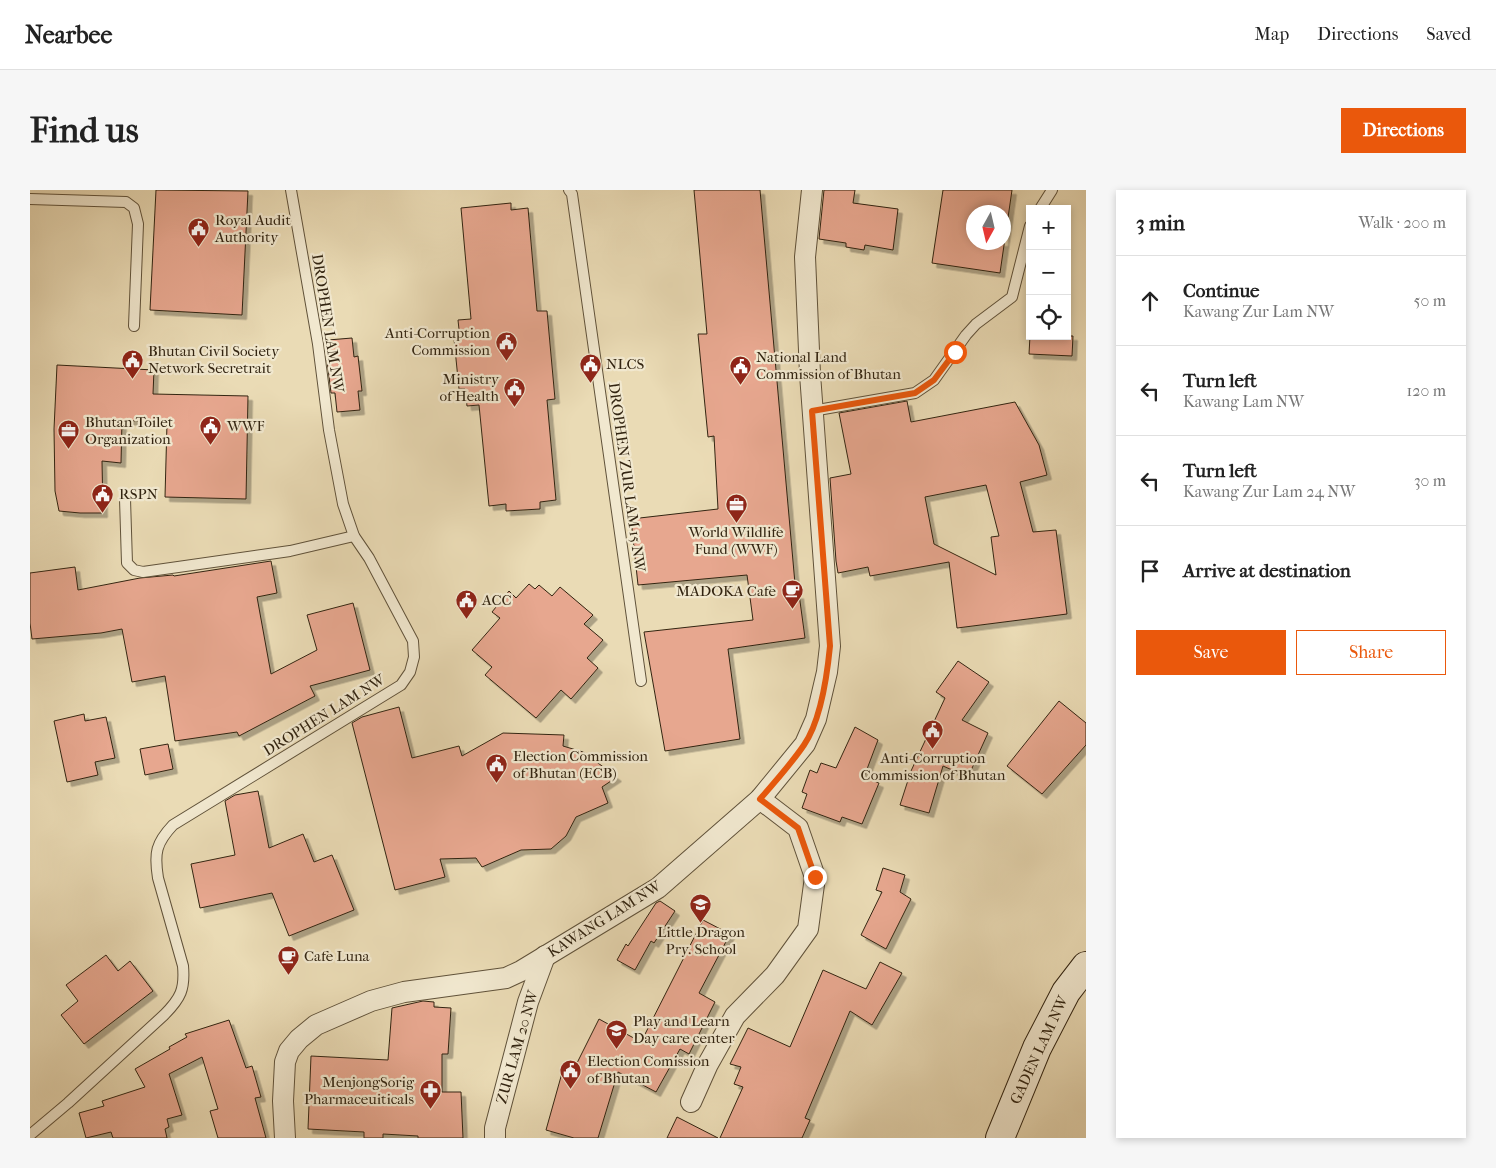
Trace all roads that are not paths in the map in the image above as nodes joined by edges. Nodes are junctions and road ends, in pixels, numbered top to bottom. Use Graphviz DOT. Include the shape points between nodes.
graph roads {
  1 [pos="291,190"];
  2 [pos="569,190"];
  3 [pos="812,190"];
  4 [pos="1052,190"];
  5 [pos="30,199"];
  6 [pos="1043,205"];
  7 [pos="1026,242"];
  8 [pos="134,326"];
  9 [pos="812,411"];
  10 [pos="125,499"];
  11 [pos="354,536"];
  12 [pos="641,681"];
  13 [pos="760,799"];
  14 [pos="545,956"];
  15 [pos="1086,966"];
  16 [pos="692,1102"];
  17 [pos="30,1135"];
  18 [pos="284,1138"];
  19 [pos="495,1138"];
  20 [pos="1000,1138"];
  1 -- 11 [label="lane, DROPHEN LAM NW" via="331,439 343,504"];
  2 -- 12 [label="lane, DROPHEN ZUR LAM 15 NW"];
  3 -- 9 [label="street, KAWANG LAM NW" via="804,257"];
  4 -- 6 [label="lane"];
  5 -- 8 [label="lane" via="126,202 134,208 138,224"];
  7 -- 9 [label="lane" via="1012,297 976,324 934,380 915,393"];
  9 -- 13 [label="street, KAWANG LAM NW" via="830,646 827,672 816,719 805,744"];
  10 -- 11 [label="lane" via="127,563 134,570 143,572 290,551"];
  11 -- 17 [label="lane, DROPHEN LAM NW" via="413,641 414,657 410,672 401,685 173,825 162,836 156,849 156,864 183,966 183,990 164,1015"];
  13 -- 14 [label="street, KAWANG LAM NW" via="658,888"];
  13 -- 16 [label="street" via="798,828 815,877 808,929 775,975 736,1016 708,1064"];
  14 -- 18 [label="street, KAWANG LAM NW" via="506,978 404,992 371,1001 316,1025 299,1038 284,1062"];
  14 -- 19 [label="street, ZUR LAM 20 NW" via="528,1002"];
  15 -- 20 [label="main road, GADEN LAM NW" via="1066,992 1037,1048"];
}
